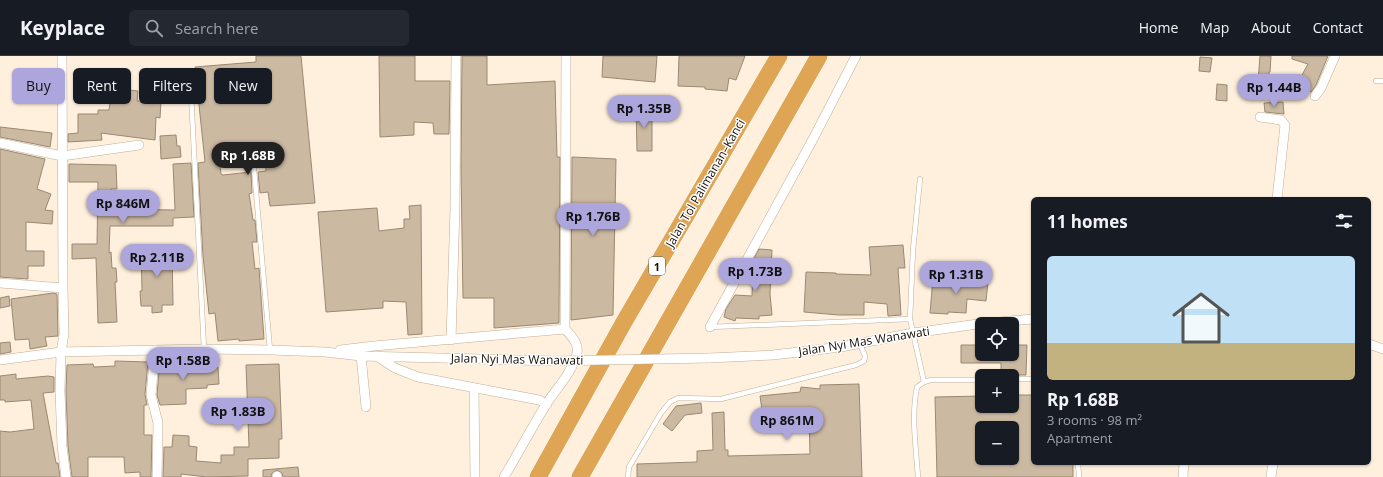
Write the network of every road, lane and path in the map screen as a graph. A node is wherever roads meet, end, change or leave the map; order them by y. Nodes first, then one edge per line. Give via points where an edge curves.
1 (62, 56) edge
2 (456, 56) edge
3 (566, 56) edge
4 (779, 56) edge
5 (819, 56) edge
6 (856, 56) edge
7 (1335, 56) edge
8 (1376, 81) dead end
9 (1383, 81) edge
10 (1316, 96) dead end
11 (192, 104) edge
12 (1260, 117) dead end
13 (0, 143) edge
14 (139, 145) dead end
15 (62, 156) junction
16 (254, 169) dead end
17 (920, 179) dead end
18 (1277, 197) edge
19 (0, 283) edge
20 (63, 288) junction
21 (910, 319) junction
22 (1031, 319) edge
23 (710, 327) joint
24 (565, 329) junction
25 (914, 333) junction
26 (451, 340) junction
27 (860, 344) junction
28 (1371, 345) edge
29 (204, 349) junction
30 (1383, 349) edge
31 (156, 350) junction
32 (270, 350) junction
33 (62, 352) junction
34 (325, 352) junction
35 (361, 356) junction
36 (377, 356) junction
37 (0, 360) edge
38 (1031, 379) edge
39 (975, 380) edge
40 (1019, 380) edge
41 (924, 382) junction
42 (474, 388) junction
43 (546, 404) junction
44 (366, 407) dead end
45 (1078, 465) edge
46 (1184, 465) edge
47 (1273, 465) edge
48 (66, 477) edge
49 (157, 477) edge
50 (475, 477) edge
51 (504, 477) edge
52 (538, 477) edge
53 (580, 477) edge
54 (628, 477) edge
55 (918, 477) edge
56 (1078, 477) edge
57 (1183, 477) edge
58 (1271, 477) edge

1 - 15 street
2 - 26 street via 456,207
3 - 24 street
4 - 52 highway, Jalan Tol Palimanan–Kanci / 1 via 628,315
5 - 53 highway
6 - 23 street
7 - 10 street
8 - 9 lane
11 - 29 lane
12 - 18 street via 1281,120 1285,125
13 - 15 street
14 - 15 street
15 - 20 street
16 - 32 lane
17 - 21 lane via 912,250
19 - 20 street
20 - 33 street
21 - 23 lane
21 - 25 lane
22 - 25 street, Jalan Nyi Mas Wanawati
24 - 26 street
24 - 43 street via 573,338 577,352 571,367
25 - 27 street, Jalan Nyi Mas Wanawati
25 - 41 lane
26 - 34 street
27 - 36 street, Jalan Nyi Mas Wanawati, bridge via 773,355 709,358 554,361
27 - 54 lane via 865,356 864,361 856,365 721,399 678,398 670,402 629,467
28 - 30 street
29 - 31 street, Jalan Nyi Mas Wanawati
29 - 32 street, Jalan Nyi Mas Wanawati
31 - 33 street, Jalan Nyi Mas Wanawati
31 - 49 street via 151,395 158,423
32 - 34 street, Jalan Nyi Mas Wanawati
33 - 37 street, Jalan Nyi Mas Wanawati
33 - 48 street via 60,392
34 - 35 street, Jalan Nyi Mas Wanawati
35 - 36 street, Jalan Nyi Mas Wanawati
35 - 44 street
36 - 42 street via 394,368 418,377
38 - 40 lane
39 - 41 lane
41 - 55 lane via 917,387 915,400
42 - 43 street via 539,400
42 - 50 street
43 - 51 street
45 - 56 lane
46 - 57 street
47 - 58 street

